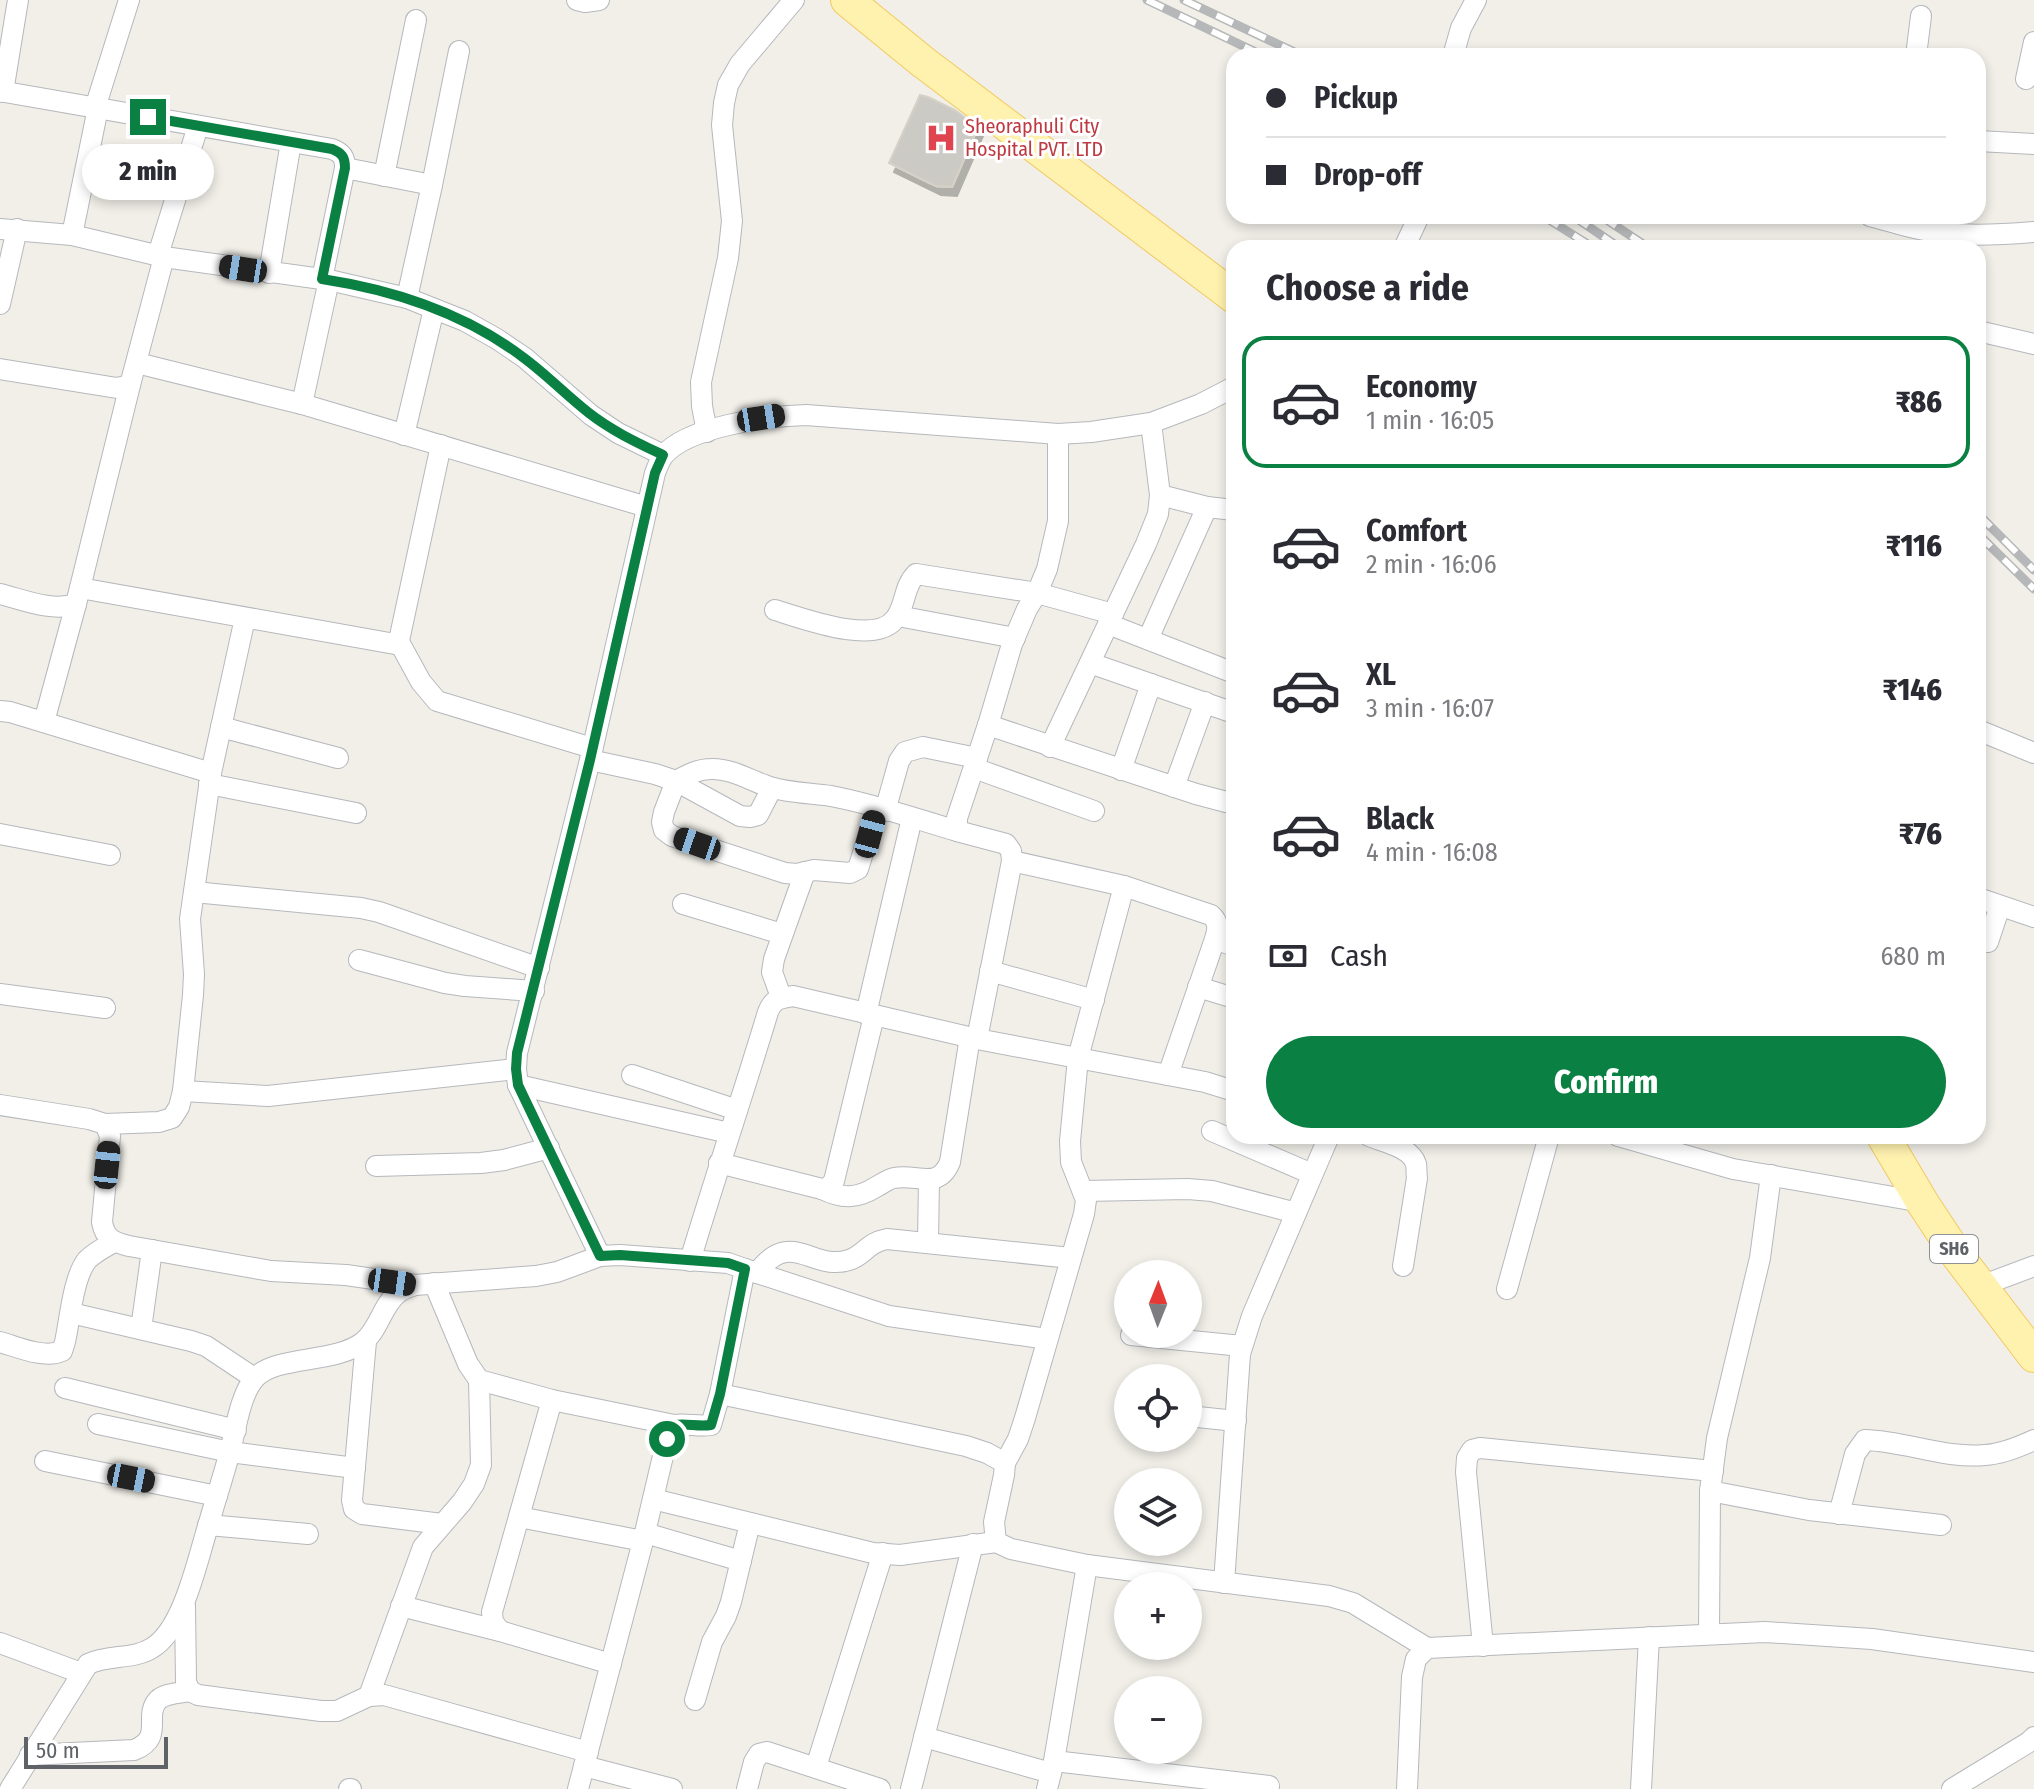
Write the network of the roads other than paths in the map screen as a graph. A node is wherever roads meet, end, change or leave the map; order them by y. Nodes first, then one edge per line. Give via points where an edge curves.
1 (18, 0) edge
2 (129, 0) edge
3 (577, 0) edge
4 (599, 0) edge
5 (794, 0) edge
6 (847, 0) edge
7 (1476, 0) edge
8 (1921, 16) dead end
9 (416, 20) dead end
10 (2034, 42) edge
11 (1455, 48) edge
12 (1917, 48) edge
13 (459, 51) dead end
14 (2026, 79) dead end
15 (1, 92) edge
16 (96, 108) junction
17 (198, 126) junction
18 (1986, 141) edge
19 (291, 142) junction
20 (2034, 144) edge
21 (345, 168) junction
22 (384, 176) junction
23 (432, 185) junction
24 (1900, 224) edge
25 (8, 229) edge
26 (2034, 232) edge
27 (72, 235) junction
28 (1916, 239) edge
29 (161, 256) junction
30 (269, 273) junction
31 (325, 279) junction
32 (1226, 291) edge
33 (407, 298) junction
34 (1, 299) edge
35 (434, 309) junction
36 (1986, 333) edge
37 (2034, 344) edge
38 (137, 363) junction
39 (0, 369) edge
40 (130, 385) junction
41 (1226, 391) edge
42 (302, 404) junction
43 (1151, 423) junction
44 (707, 432) junction
45 (1058, 434) junction
46 (404, 435) junction
47 (441, 445) junction
48 (663, 455) junction
49 (1160, 495) junction
50 (647, 507) junction
51 (1207, 507) junction
52 (1226, 509) edge
53 (1037, 593) junction
54 (0, 594) edge
55 (78, 596) junction
56 (775, 610) dead end
57 (898, 616) junction
58 (245, 618) junction
59 (1111, 619) junction
60 (1015, 638) junction
61 (1148, 639) junction
62 (398, 640) junction
63 (1090, 663) junction
64 (1226, 670) edge
65 (1151, 684) junction
66 (1205, 702) junction
67 (1226, 710) edge
68 (0, 711) edge
69 (44, 722) junction
70 (988, 725) junction
71 (221, 727) junction
72 (1986, 733) edge
73 (1050, 747) junction
74 (2034, 753) edge
75 (591, 754) junction
76 (338, 758) dead end
77 (975, 763) junction
78 (1121, 770) junction
79 (210, 778) junction
80 (676, 781) junction
81 (1174, 787) junction
82 (772, 788) junction
83 (1226, 802) edge
84 (881, 809) junction
85 (1094, 811) dead end
86 (356, 813) dead end
87 (912, 818) junction
88 (957, 831) junction
89 (0, 834) edge
90 (110, 855) dead end
91 (1012, 861) junction
92 (805, 872) junction
93 (1124, 886) junction
94 (194, 892) junction
95 (1986, 901) edge
96 (683, 904) dead end
97 (2000, 906) junction
98 (2034, 917) edge
99 (782, 934) junction
100 (1224, 942) edge
101 (1988, 942) dead end
102 (359, 960) dead end
103 (539, 968) junction
104 (990, 971) junction
105 (1198, 987) junction
106 (534, 991) junction
107 (0, 994) edge
108 (1226, 996) edge
109 (781, 997) junction
110 (1094, 1000) junction
111 (105, 1008) dead end
112 (870, 1015) junction
113 (973, 1038) junction
114 (1078, 1058) junction
115 (632, 1075) dead end
116 (1168, 1075) junction
117 (517, 1077) junction
118 (1226, 1089) edge
119 (183, 1091) junction
120 (0, 1105) edge
121 (737, 1110) junction
122 (105, 1124) junction
123 (1212, 1131) dead end
124 (729, 1133) junction
125 (1226, 1137) edge
126 (1242, 1144) edge
127 (1325, 1144) edge
128 (1389, 1144) edge
129 (1547, 1144) edge
130 (1645, 1144) edge
131 (1888, 1144) edge
132 (549, 1148) junction
133 (719, 1163) junction
134 (376, 1166) dead end
135 (1312, 1174) junction
136 (1771, 1175) junction
137 (929, 1179) junction
138 (822, 1189) junction
139 (1083, 1191) junction
140 (1922, 1202) junction
141 (1296, 1213) junction
142 (114, 1242) junction
143 (928, 1242) junction
144 (152, 1250) junction
145 (600, 1256) junction
146 (1071, 1258) junction
147 (690, 1261) junction
148 (1403, 1266) dead end
149 (2034, 1266) edge
150 (751, 1271) junction
151 (425, 1284) junction
152 (1981, 1286) junction
153 (1507, 1289) dead end
154 (71, 1313) junction
155 (141, 1329) junction
156 (1047, 1339) junction
157 (366, 1341) junction
158 (0, 1342) edge
159 (1202, 1342) edge
160 (1242, 1346) junction
161 (2034, 1356) edge
162 (254, 1378) junction
163 (479, 1380) junction
164 (65, 1388) dead end
165 (720, 1394) junction
166 (552, 1400) junction
167 (1202, 1417) edge
168 (1236, 1421) junction
169 (98, 1424) dead end
170 (674, 1425) junction
171 (236, 1430) junction
172 (2034, 1440) edge
173 (230, 1452) junction
174 (45, 1461) dead end
175 (1005, 1463) junction
176 (355, 1468) junction
177 (1712, 1481) junction
178 (217, 1496) junction
179 (653, 1499) junction
180 (1839, 1514) junction
181 (519, 1517) junction
182 (750, 1523) junction
183 (442, 1524) junction
184 (208, 1525) junction
185 (1941, 1525) dead end
186 (308, 1534) dead end
187 (644, 1537) junction
188 (996, 1542) junction
189 (973, 1544) junction
190 (883, 1553) junction
191 (741, 1561) junction
192 (1087, 1565) junction
193 (1224, 1583) junction
194 (185, 1602) junction
195 (401, 1606) junction
196 (500, 1631) junction
197 (1709, 1634) junction
198 (1649, 1637) junction
199 (0, 1643) edge
200 (1483, 1646) junction
201 (1427, 1648) junction
202 (2034, 1662) edge
203 (611, 1664) junction
204 (81, 1673) junction
205 (190, 1691) junction
206 (369, 1696) junction
207 (695, 1700) dead end
208 (924, 1737) junction
209 (2034, 1737) edge
210 (30, 1755) junction
211 (586, 1759) junction
212 (816, 1767) junction
213 (1051, 1774) edge
214 (1269, 1786) dead end
215 (10, 1789) edge
216 (578, 1789) edge
217 (672, 1789) edge
218 (747, 1789) edge
219 (880, 1789) edge
220 (911, 1789) edge
221 (1407, 1789) edge
222 (1641, 1789) edge
223 (1952, 1789) edge

1 - 15 street
2 - 16 street
3 - 4 street
5 - 44 street via 740,64 724,103 732,221 701,382
6 - 32 main road
7 - 11 street
8 - 12 street
9 - 22 street
10 - 14 street
13 - 23 street
15 - 16 street
16 - 17 street
16 - 27 street
17 - 19 street
17 - 29 street
18 - 20 street
19 - 21 street via 341,152
19 - 30 street
21 - 22 street
21 - 31 street
22 - 23 street
23 - 33 street
24 - 28 street
25 - 27 street
25 - 34 street
26 - 28 street
27 - 29 street
29 - 30 street
29 - 38 street
30 - 31 street
31 - 33 street
31 - 42 street
33 - 35 street
35 - 46 street
35 - 48 street via 497,339 591,415
36 - 37 street
38 - 40 street
38 - 42 street
39 - 40 street via 117,388
40 - 55 street
41 - 43 street
42 - 46 street
43 - 45 street
43 - 49 street
44 - 45 street via 745,420 806,415
44 - 48 street
45 - 53 street via 1058,521
46 - 47 street
47 - 50 street
47 - 62 street
48 - 50 street
49 - 51 street
49 - 59 street via 1158,514
50 - 75 street
51 - 52 street
51 - 61 street
53 - 57 street via 916,574
53 - 59 street
53 - 60 street
54 - 55 street via 65,607
55 - 58 street
55 - 69 street
56 - 57 street via 862,631 881,629
57 - 60 street
58 - 62 street via 389,644
58 - 71 street
59 - 61 street
59 - 63 street
60 - 70 street
61 - 64 street
62 - 75 street via 437,701
63 - 65 street
63 - 73 street
65 - 66 street
65 - 78 street
66 - 67 street
66 - 81 street
68 - 69 street
69 - 79 street
70 - 73 street
70 - 77 street
71 - 76 street
71 - 79 street
72 - 74 street
73 - 78 street
75 - 80 street
75 - 103 street
77 - 84 street via 923,747 905,752
77 - 85 street
77 - 88 street
78 - 81 street
79 - 86 street
79 - 94 street
80 - 82 street via 707,768
80 - 82 street via 750,817 758,815
80 - 92 street via 662,822 672,836 772,870
81 - 83 street
82 - 84 street
84 - 87 street
84 - 92 street via 858,869
87 - 88 street
87 - 112 street
88 - 91 street via 1006,844
89 - 90 street
91 - 93 street
91 - 104 street
92 - 99 street
93 - 100 street via 1211,915
93 - 110 street
94 - 103 street via 379,912
94 - 119 street via 193,995
95 - 97 street
96 - 99 street
97 - 98 street
97 - 101 street
99 - 109 street via 772,972
100 - 105 street
102 - 106 street via 465,986
103 - 106 street
104 - 110 street
104 - 113 street
105 - 108 street
105 - 116 street
106 - 117 street via 517,1053
107 - 111 street
109 - 112 street
109 - 121 street via 768,1012
110 - 114 street
112 - 113 street
112 - 138 street via 834,1181
113 - 114 street
113 - 137 street via 950,1162 945,1173
114 - 116 street
114 - 139 street via 1070,1141 1071,1162
115 - 121 street
116 - 118 street
117 - 119 street via 268,1096
117 - 124 street
117 - 132 street
119 - 122 street via 172,1118
120 - 122 street
121 - 124 street
122 - 142 street via 110,1136 102,1222
123 - 125 street
124 - 133 street
126 - 135 street
127 - 135 street
128 - 148 street via 1411,1155 1416,1164
129 - 153 street
130 - 136 street
131 - 140 main road, SH6
132 - 134 street via 481,1163
132 - 145 street
133 - 138 street
133 - 147 street
135 - 141 street
136 - 140 street
136 - 177 street via 1760,1258 1717,1438
137 - 138 street via 892,1178 853,1197
137 - 143 street
139 - 141 street via 1212,1191
139 - 146 street via 1084,1214
140 - 152 main road, SH6
141 - 160 street
142 - 144 street
142 - 154 street via 85,1263
143 - 146 street
143 - 150 street via 875,1241 858,1256 838,1262 777,1253
144 - 151 street via 271,1271
144 - 155 street
145 - 147 street
145 - 151 street via 536,1276
146 - 156 street
147 - 150 street via 728,1263
149 - 152 street
150 - 156 street via 889,1316
150 - 165 street
151 - 157 street via 398,1293
151 - 163 street
152 - 161 main road, SH6
154 - 155 street
154 - 158 street via 62,1351 55,1354
155 - 162 street via 206,1346
156 - 175 street via 1018,1439
157 - 162 street via 339,1353 269,1368
157 - 176 street
159 - 160 street
160 - 168 street
162 - 171 street
163 - 166 street
163 - 183 street via 481,1465 474,1484
164 - 171 street
165 - 170 street via 711,1425
165 - 175 street via 966,1446
166 - 170 street
166 - 181 street
167 - 168 street
168 - 193 street
169 - 173 street
170 - 179 street
171 - 173 street
172 - 180 street via 1984,1456 1865,1440 1855,1454
173 - 176 street
173 - 178 street
174 - 178 street
175 - 188 street via 994,1522
176 - 183 street via 354,1509
177 - 180 street
177 - 197 street
177 - 200 street via 1472,1450 1466,1472
178 - 184 street
179 - 182 street
179 - 187 street
180 - 185 street
181 - 187 street
181 - 196 street via 492,1612
182 - 190 street
182 - 191 street
183 - 195 street via 423,1547
184 - 186 street
184 - 194 street
187 - 191 street
187 - 203 street
188 - 189 street
188 - 192 street
189 - 190 street
189 - 208 street
190 - 212 street
191 - 207 street
192 - 193 street
192 - 213 street
193 - 201 street via 1329,1596 1374,1615
194 - 204 street via 166,1637 153,1648 138,1655 101,1658
194 - 205 street
195 - 196 street
195 - 206 street
196 - 203 street
197 - 198 street
197 - 202 street via 1872,1639
198 - 200 street
198 - 222 street
199 - 204 street
200 - 201 street
201 - 221 street via 1416,1659 1412,1677
203 - 211 street
204 - 210 street
205 - 206 street via 321,1711 337,1711
205 - 210 street via 156,1702 145,1746
206 - 211 street via 404,1699
208 - 213 street
208 - 220 street
209 - 223 street
210 - 215 street
211 - 216 street
211 - 217 street
212 - 218 street via 777,1754 759,1754
212 - 219 street
213 - 214 street

